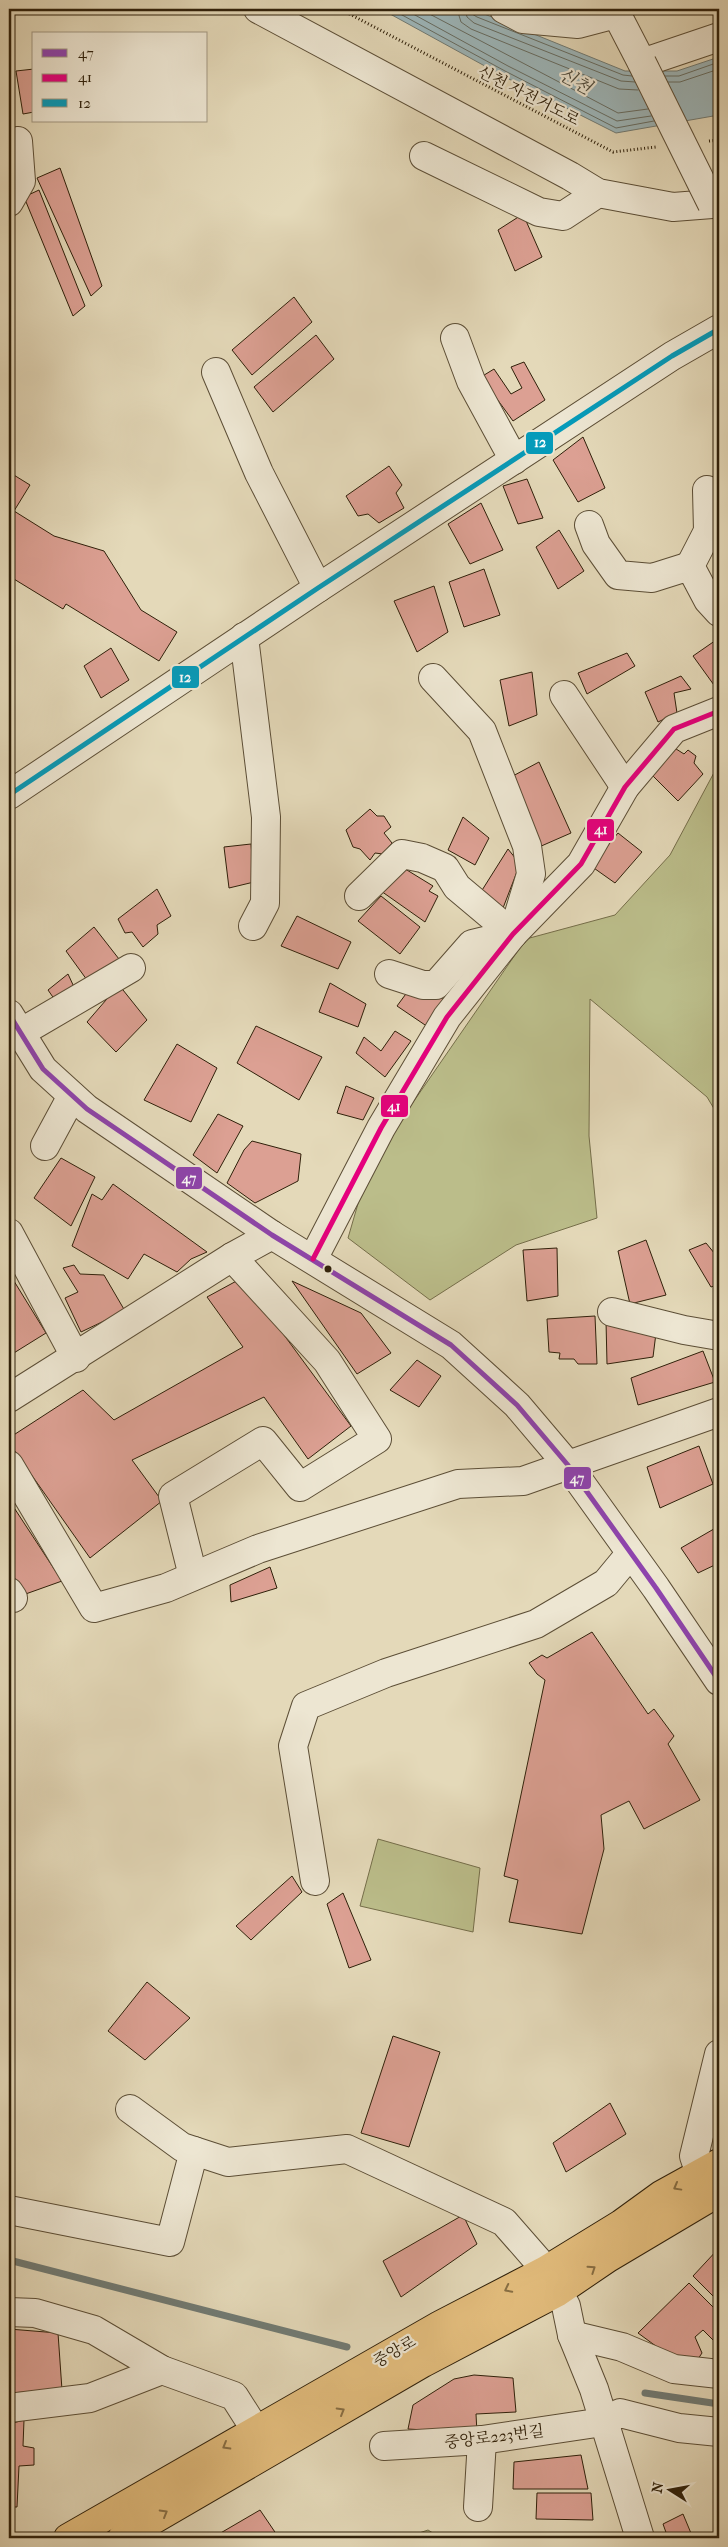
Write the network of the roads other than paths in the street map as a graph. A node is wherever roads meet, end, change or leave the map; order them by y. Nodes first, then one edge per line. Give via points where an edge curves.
1 (258, 9) edge
2 (504, 9) edge
3 (615, 12) edge
4 (719, 36) edge
5 (642, 63) junction
6 (18, 141) dead end
7 (424, 156) dead end
8 (598, 193) junction
9 (9, 202) edge
10 (717, 208) edge
11 (719, 329) edge
12 (455, 338) dead end
13 (216, 372) dead end
14 (514, 460) junction
15 (707, 490) dead end
16 (590, 525) dead end
17 (690, 566) junction
18 (318, 588) junction
19 (719, 612) edge
20 (244, 637) junction
21 (433, 678) dead end
22 (564, 695) dead end
23 (719, 711) edge
24 (625, 787) junction
25 (9, 795) edge
26 (358, 896) dead end
27 (254, 926) dead end
28 (513, 934) junction
29 (131, 968) dead end
30 (389, 974) dead end
31 (14, 1023) edge
32 (72, 1096) junction
33 (45, 1146) dead end
34 (9, 1233) edge
35 (272, 1235) junction
36 (232, 1257) junction
37 (313, 1259) junction
38 (612, 1312) dead end
39 (719, 1326) edge
40 (719, 1332) edge
41 (719, 1336) edge
42 (76, 1358) junction
43 (9, 1398) edge
44 (719, 1412) edge
45 (567, 1464) junction
46 (9, 1465) edge
47 (630, 1554) junction
48 (193, 1576) junction
49 (719, 1681) edge
50 (315, 1881) dead end
51 (719, 2054) edge
52 (130, 2108) dead end
53 (194, 2151) junction
54 (713, 2176) edge
55 (9, 2210) edge
56 (552, 2281) junction
57 (9, 2312) edge
58 (576, 2342) junction
59 (162, 2370) junction
60 (719, 2374) edge
61 (9, 2408) edge
62 (603, 2422) junction
63 (291, 2425) junction
64 (255, 2429) junction
65 (719, 2432) edge
66 (482, 2440) junction
67 (384, 2446) dead end
68 (266, 2455) junction
69 (478, 2507) dead end
70 (68, 2538) edge
71 (122, 2538) edge
72 (640, 2538) edge

1 - 8 street
2 - 3 street via 523,19 578,24
3 - 5 street
4 - 5 street
5 - 10 street, bridge
6 - 9 street via 21,181
7 - 8 street via 539,212 563,216
8 - 10 street via 673,207
11 - 14 street via 672,356
12 - 14 street via 472,381
13 - 18 street via 259,473
14 - 18 street
15 - 17 street via 708,531
16 - 17 street via 596,544 618,575 652,578
17 - 19 street via 708,600
18 - 20 street
20 - 25 street
20 - 27 street via 266,817 265,903
21 - 28 street via 482,731 527,846 531,874
22 - 24 street
23 - 24 street via 674,729
24 - 28 street via 581,864
26 - 28 street via 402,854 422,858 445,868 457,887
28 - 30 street via 472,944 436,985
28 - 37 street via 447,1018 381,1128
29 - 31 street
31 - 32 street via 42,1069
32 - 33 street
32 - 35 street
34 - 42 street
35 - 36 street
35 - 37 street
36 - 42 street
36 - 48 street via 327,1361 377,1439 300,1487 263,1441 173,1496
37 - 45 street via 451,1346 517,1405
38 - 41 street
39 - 40 street
42 - 43 street
44 - 45 street
45 - 47 street
45 - 48 street via 523,1480 458,1484 258,1550
46 - 48 street via 94,1608 166,1588
47 - 49 street
47 - 50 street via 606,1583 536,1624 386,1673 306,1706 293,1746
51 - 54 street via 694,2156
52 - 53 street via 182,2147
53 - 55 street via 170,2242
53 - 56 street via 228,2162 347,2149 504,2222
54 - 56 main road, 중앙로 via 661,2195
56 - 58 street via 566,2306
63 -> 56 main road, 중앙로 via 458,2344
56 -> 63 main road, 중앙로 via 440,2325
57 - 59 street via 35,2313 94,2330
58 - 60 street via 622,2347 674,2369
58 - 62 street
59 - 61 street via 90,2398
59 - 64 street via 234,2396
62 - 65 street, 중앙로223번길 via 620,2413 679,2428
62 - 66 street, 중앙로223번길
62 - 72 street
63 - 64 main road, 중앙로
63 - 68 main road, 중앙로
64 - 68 street
64 -> 70 main road, 중앙로
66 - 67 street, 중앙로223번길
66 - 69 street
71 -> 68 main road, 중앙로

